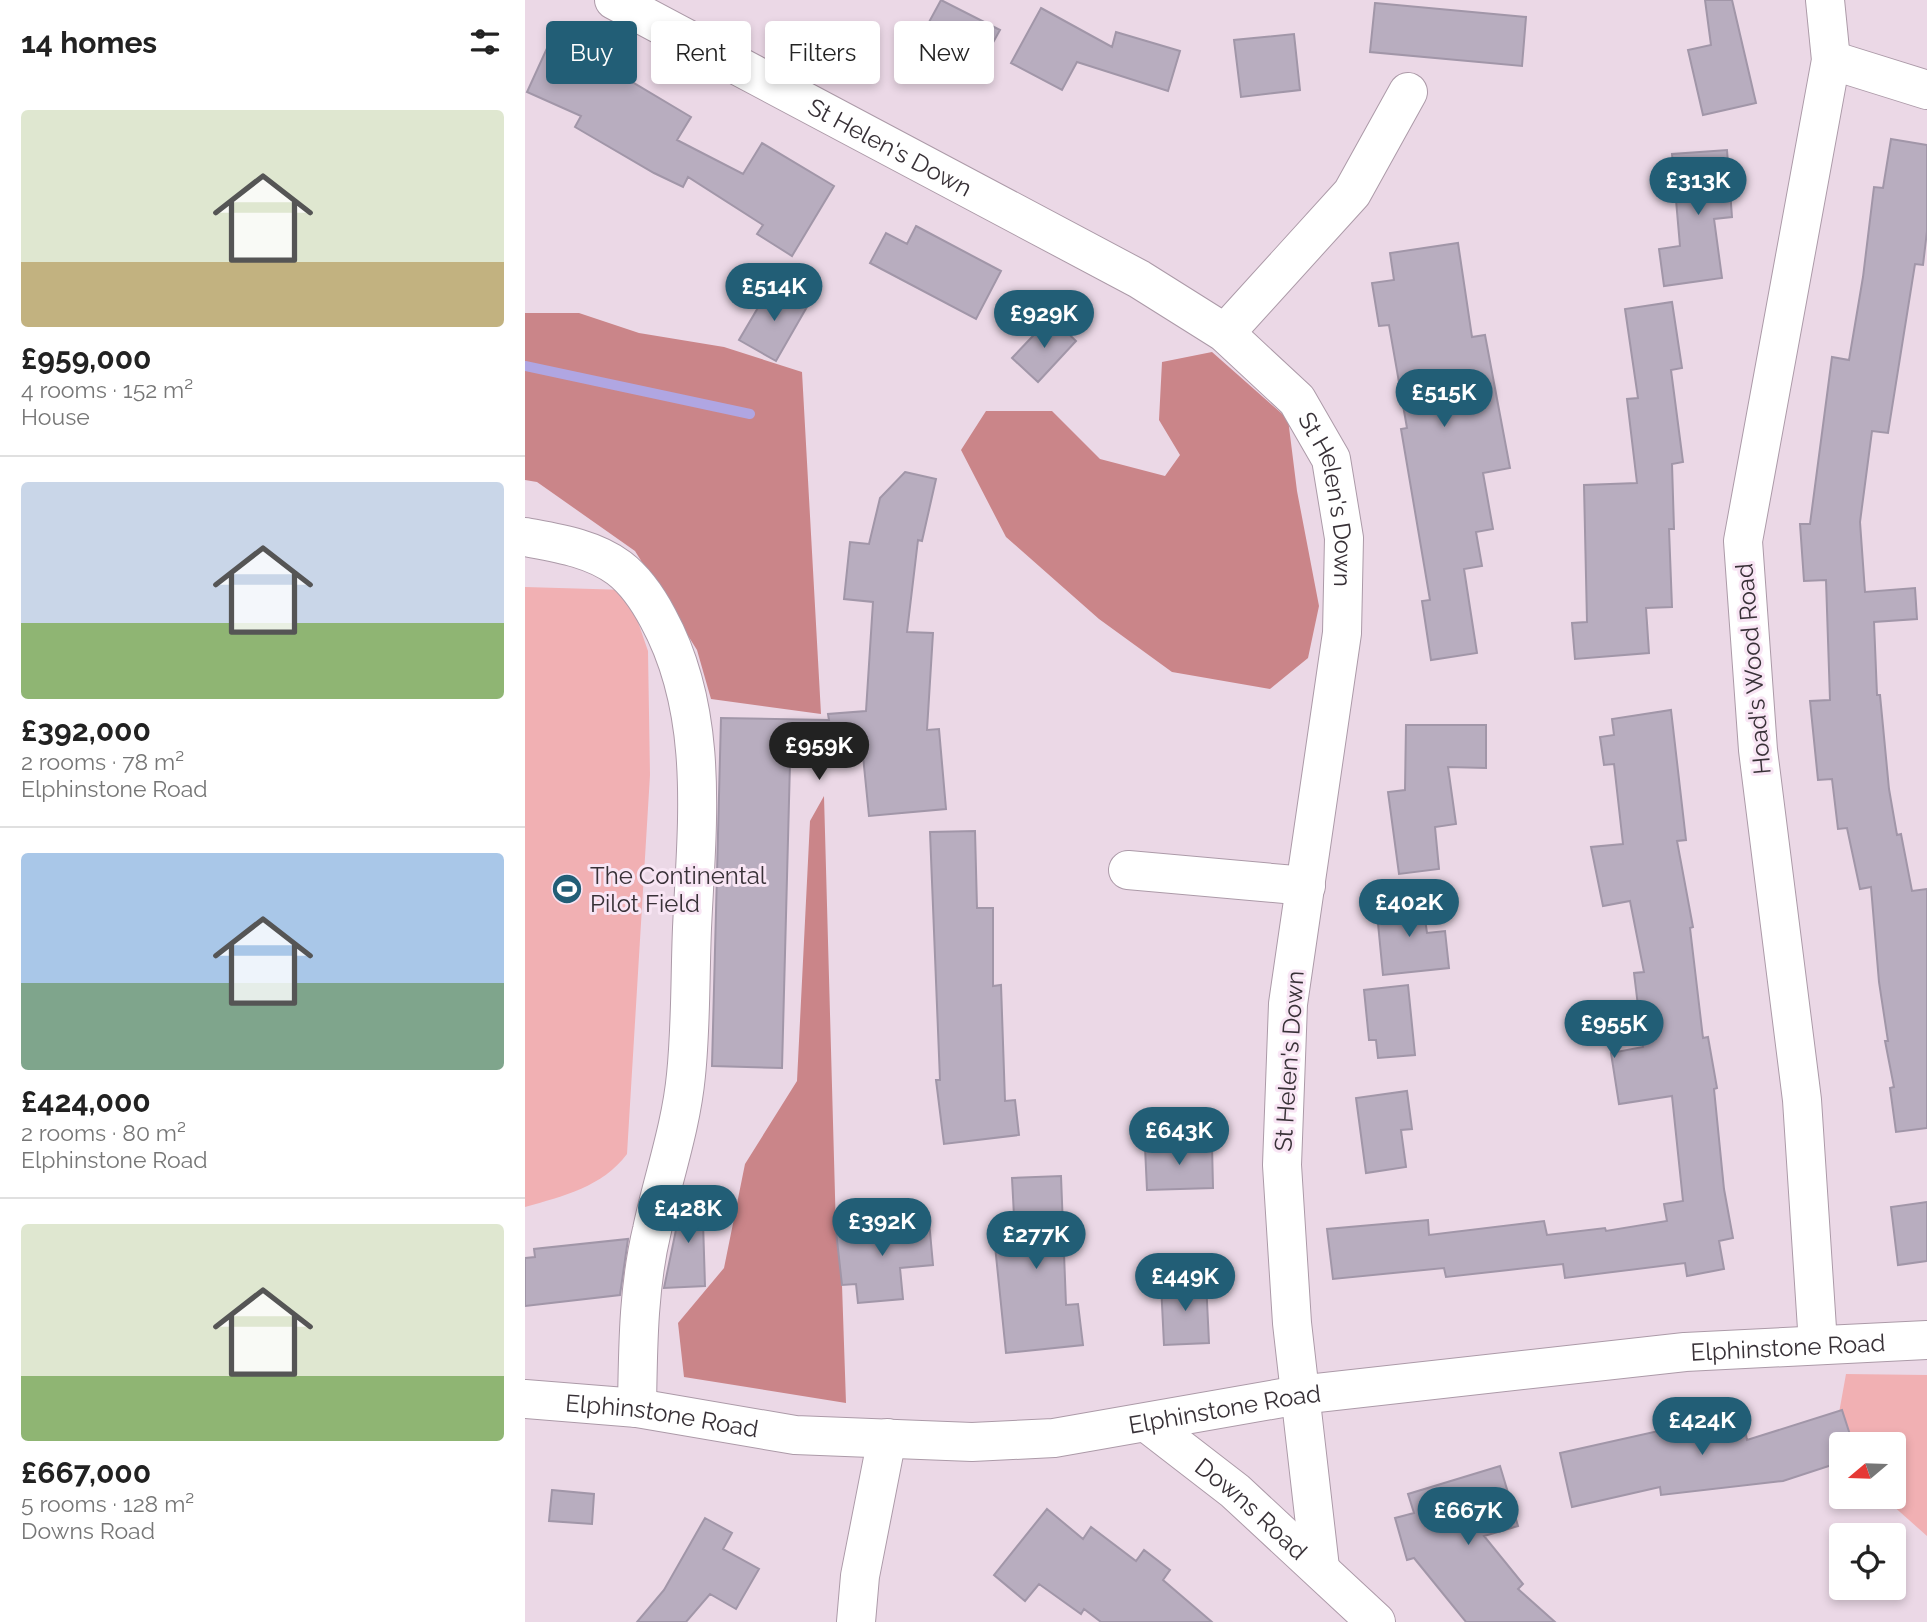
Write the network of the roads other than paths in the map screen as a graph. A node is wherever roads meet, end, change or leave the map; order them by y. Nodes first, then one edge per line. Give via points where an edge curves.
1 (614, 0) edge
2 (1825, 0) edge
3 (1831, 60) junction
4 (1927, 90) edge
5 (1408, 92) dead end
6 (1225, 332) junction
7 (525, 537) edge
8 (1128, 870) dead end
9 (1306, 886) junction
10 (1927, 1340) edge
11 (1818, 1344) junction
12 (1299, 1395) junction
13 (525, 1399) edge
14 (637, 1408) junction
15 (1147, 1423) junction
16 (887, 1438) junction
17 (1320, 1568) junction
18 (856, 1622) edge
19 (1376, 1622) edge

1 - 6 street, St Helen's Down via 1116,266
2 - 3 street, Hoad's Wood Road
3 - 4 street
3 - 11 street, Hoad's Wood Road via 1743,541 1758,750 1802,1100
5 - 6 street via 1352,193
6 - 9 street, St Helen's Down via 1297,400 1331,460 1344,538 1338,677
7 - 14 street via 589,551 620,568 646,596 681,670 693,722 698,781 686,1076 670,1164 651,1231 638,1327
8 - 9 street
9 - 12 street, St Helen's Down via 1289,1004 1282,1165
10 - 11 street, Elphinstone Road
11 - 12 street, Elphinstone Road via 1685,1352
12 - 15 street, Elphinstone Road
12 - 17 street, Downs Road
13 - 14 street, Elphinstone Road
14 - 16 street, Elphinstone Road via 795,1435
15 - 16 street, Elphinstone Road via 1054,1438
15 - 17 street, Downs Road via 1235,1491
16 - 18 street via 860,1576
17 - 19 street, Downs Road

